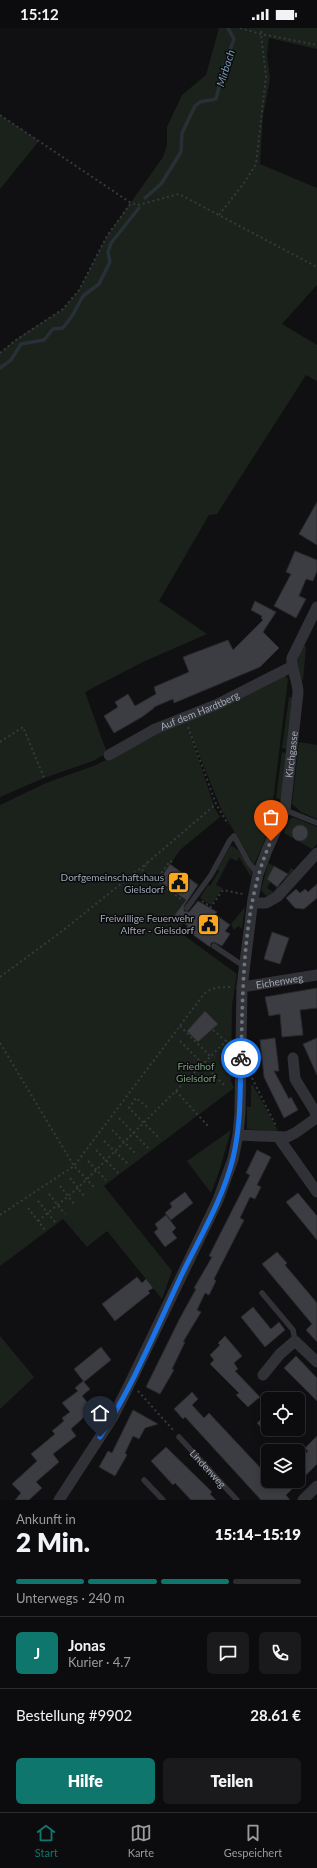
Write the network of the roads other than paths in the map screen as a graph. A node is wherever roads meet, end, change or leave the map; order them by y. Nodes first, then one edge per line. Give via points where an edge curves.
1 (317, 608) edge
2 (291, 666) junction
3 (109, 755) dead end
4 (285, 810) junction
5 (317, 823) edge
6 (317, 853) edge
7 (258, 874) junction
8 (253, 899) junction
9 (188, 907) road end
10 (214, 946) dead end
11 (245, 967) junction
12 (317, 975) edge
13 (242, 987) junction
14 (293, 1058) dead end
15 (238, 1135) junction
16 (280, 1138) junction
17 (317, 1192) edge
18 (262, 1293) dead end
19 (295, 1341) junction
20 (317, 1362) edge
21 (263, 1375) dead end
22 (179, 1437) road end
23 (144, 1480) dead end
24 (317, 1486) edge
25 (59, 1500) edge
26 (163, 1500) edge
27 (237, 1500) edge
28 (303, 1500) edge

1 - 2 street via 292,658
2 - 3 street, Auf dem Hardtberg via 249,689 155,729
2 - 4 street, Kirchgasse via 298,692
4 - 5 lane
4 - 7 street, Kirchgasse
6 - 8 street via 277,897 266,903
7 - 8 street, Kirchgasse
7 - 9 lane via 234,836
8 - 11 street, Kirchgasse
10 - 11 lane
11 - 13 street, Kirchgasse
12 - 13 street, Eichenweg
13 - 15 street, Kirchgasse
14 - 16 street via 295,1079 316,1113 315,1119 295,1133
15 - 16 street
15 - 25 street, Kirchgasse via 230,1169 218,1200 130,1383 113,1417
16 - 17 street
18 - 19 lane via 293,1330
19 - 20 street
19 - 21 street via 280,1354
22 - 27 lane, Lindenweg
23 - 26 lane
24 - 28 street

